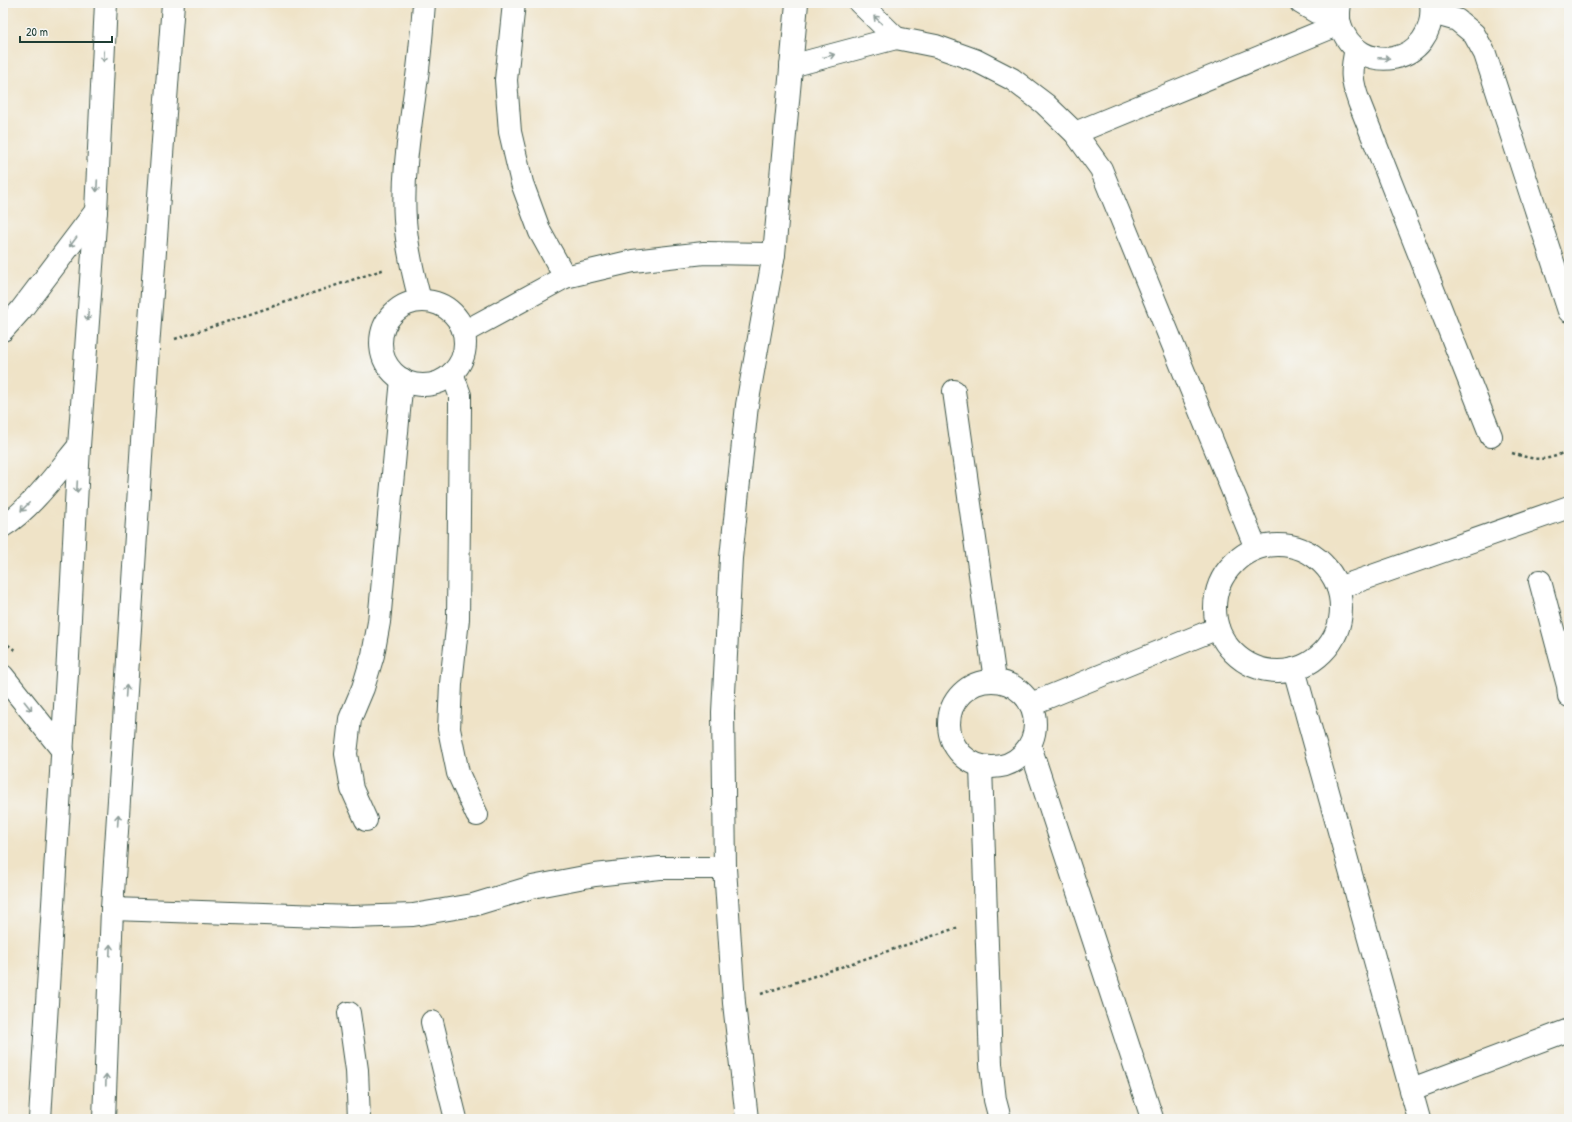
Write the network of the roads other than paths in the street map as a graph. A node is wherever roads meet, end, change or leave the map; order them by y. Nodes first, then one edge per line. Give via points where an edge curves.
1 (106, 3) edge
2 (173, 3) edge
3 (424, 3) edge
4 (514, 3) edge
5 (797, 3) edge
6 (860, 3) edge
7 (1301, 3) edge
8 (1431, 8) edge
9 (1340, 14) edge
10 (896, 38) junction
11 (1356, 49) junction
12 (791, 66) junction
13 (1075, 133) junction
14 (96, 210) junction
15 (774, 254) junction
16 (565, 277) junction
17 (420, 300) junction
18 (1569, 311) edge
19 (3, 330) edge
20 (464, 332) junction
21 (452, 373) junction
22 (402, 379) junction
23 (954, 391) dead end
24 (1491, 436) road end
25 (79, 446) junction
26 (1569, 507) edge
27 (3, 526) edge
28 (1256, 548) junction
29 (1540, 581) dead end
30 (1338, 588) junction
31 (1218, 628) junction
32 (1294, 670) junction
33 (3, 676) edge
34 (995, 680) junction
35 (1569, 696) edge
36 (1031, 704) junction
37 (1030, 746) junction
38 (63, 751) junction
39 (980, 766) junction
40 (477, 815) dead end
41 (366, 820) dead end
42 (725, 868) junction
43 (112, 909) junction
44 (349, 1012) dead end
45 (432, 1022) dead end
46 (1569, 1030) edge
47 (1412, 1090) junction
48 (1152, 1118) dead end
49 (40, 1119) edge
50 (104, 1119) edge
51 (360, 1119) edge
52 (456, 1119) edge
53 (747, 1119) edge
54 (1000, 1119) edge
55 (1420, 1119) edge

1 -> 14 street
43 -> 2 street
3 - 17 street via 404,180 410,261
4 - 16 street via 506,80 510,132 522,183 540,232
5 - 12 street
10 -> 6 street
7 - 9 street via 1316,12
11 -> 8 street via 1377,58 1388,59 1405,55 1419,45 1428,30
8 - 18 street via 1457,20 1474,34 1485,54
9 - 11 street via 1346,38
9 - 13 street
12 -> 10 street
10 - 13 street via 936,46 976,60 1012,79 1045,104
11 - 24 street via 1352,69 1353,85
12 - 15 street
13 - 28 street via 1102,169
14 -> 19 street via 22,310
14 -> 25 street
15 - 16 street via 704,252 633,260
15 - 42 street via 747,405 731,558 723,712
16 - 20 street
17 - 20 street via 442,305 452,312
17 - 22 street via 396,311 382,334 381,347 385,360 392,371
20 - 21 street via 464,354
21 - 22 street via 441,381 428,384 415,384
21 - 40 street via 460,395 460,408 458,619 449,729 458,773
22 - 41 street via 379,622 373,655 350,719 346,754 352,789
23 - 34 street
25 -> 27 street via 45,487
25 -> 38 street
26 - 30 street
28 - 30 street via 1276,544 1308,552 1329,570
28 - 31 street via 1230,566 1216,596
29 - 35 street
30 - 32 street via 1341,614 1334,638 1318,658
31 - 32 street via 1229,649 1248,664 1271,671
31 - 36 street
32 - 47 street
33 -> 38 street
34 - 36 street via 1016,687
34 - 39 street via 976,683 961,693 952,708 948,726 953,744 960,753 964,758
36 - 37 street via 1036,724
37 - 39 street via 1018,760 1006,765
37 - 48 street
38 - 49 street
39 - 54 street via 991,1064
42 - 43 street via 660,868 595,875 532,887 473,905 413,915 352,917
42 - 53 street via 734,1003
50 -> 43 street
44 - 51 street via 357,1070
45 - 52 street
46 - 47 street
47 - 55 street

